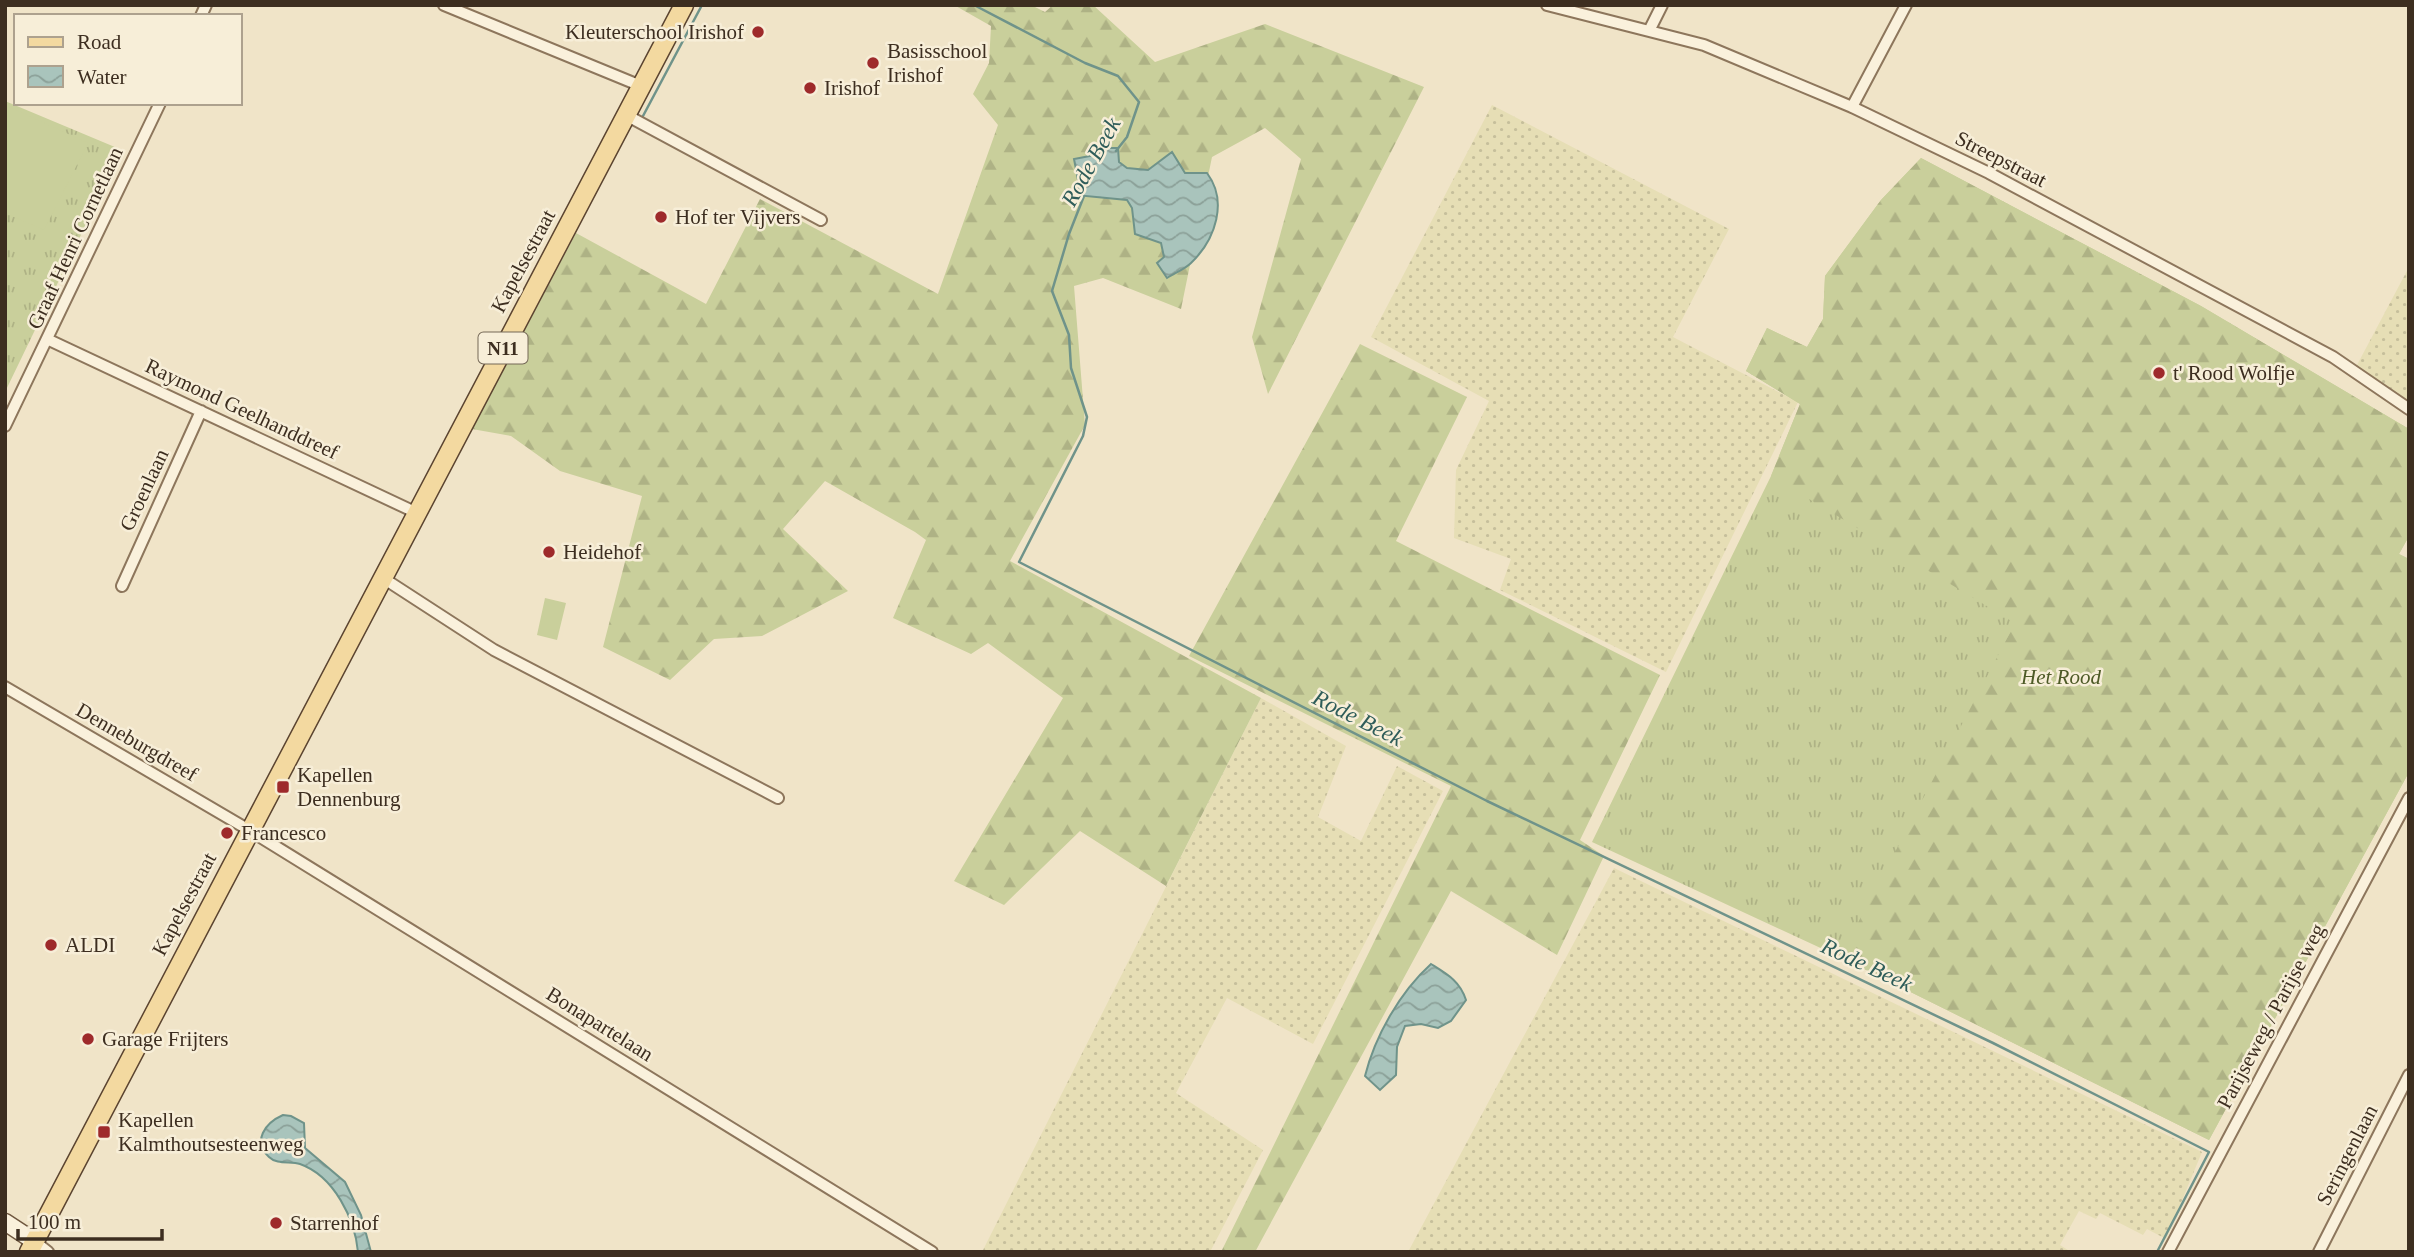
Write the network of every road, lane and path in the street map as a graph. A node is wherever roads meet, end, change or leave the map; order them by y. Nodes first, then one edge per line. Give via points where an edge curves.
1 (443, 5) edge
2 (684, 5) edge
3 (1547, 5) edge
4 (1662, 5) edge
5 (1906, 5) edge
6 (1574, 8) edge
7 (1650, 29) junction
8 (641, 86) junction
9 (159, 105) edge
10 (1852, 107) junction
11 (626, 115) junction
12 (821, 220) dead end
13 (49, 340) junction
14 (2409, 409) edge
15 (201, 411) junction
16 (5, 426) edge
17 (417, 513) junction
18 (383, 579) junction
19 (121, 586) dead end
20 (5, 687) edge
21 (778, 798) dead end
22 (2409, 798) edge
23 (249, 830) junction
24 (2409, 1075) edge
25 (5, 1222) edge
26 (37, 1248) edge
27 (932, 1252) edge
28 (2168, 1252) edge
29 (2319, 1252) edge

1 - 8 street
2 - 8 main road, Kapelsestraat / N11
3 - 6 street, Streepstraat
4 - 7 street
5 - 10 street
6 - 7 street, Streepstraat
7 - 10 street, Streepstraat via 1704,45
8 - 11 main road, Kapelsestraat / N11
9 - 13 street, Graaf Henri Cornetlaan
10 - 14 street, Streepstraat via 2333,357
11 - 12 street
11 - 17 main road, Kapelsestraat / N11
13 - 15 street, Raymond Geelhanddreef
13 - 16 street, Graaf Henri Cornetlaan
15 - 17 street, Raymond Geelhanddreef
15 - 19 street, Groenlaan
17 - 18 main road, Kapelsestraat / N11
18 - 21 street via 494,650
18 - 23 main road, Kapelsestraat / N11
20 - 23 street, Denneburgdreef
22 - 28 street, Parijseweg / Parijse weg
23 - 26 main road, Kapelsestraat / N11
23 - 27 street, Bonapartelaan
24 - 29 street, Seringenlaan
25 - 26 main road

